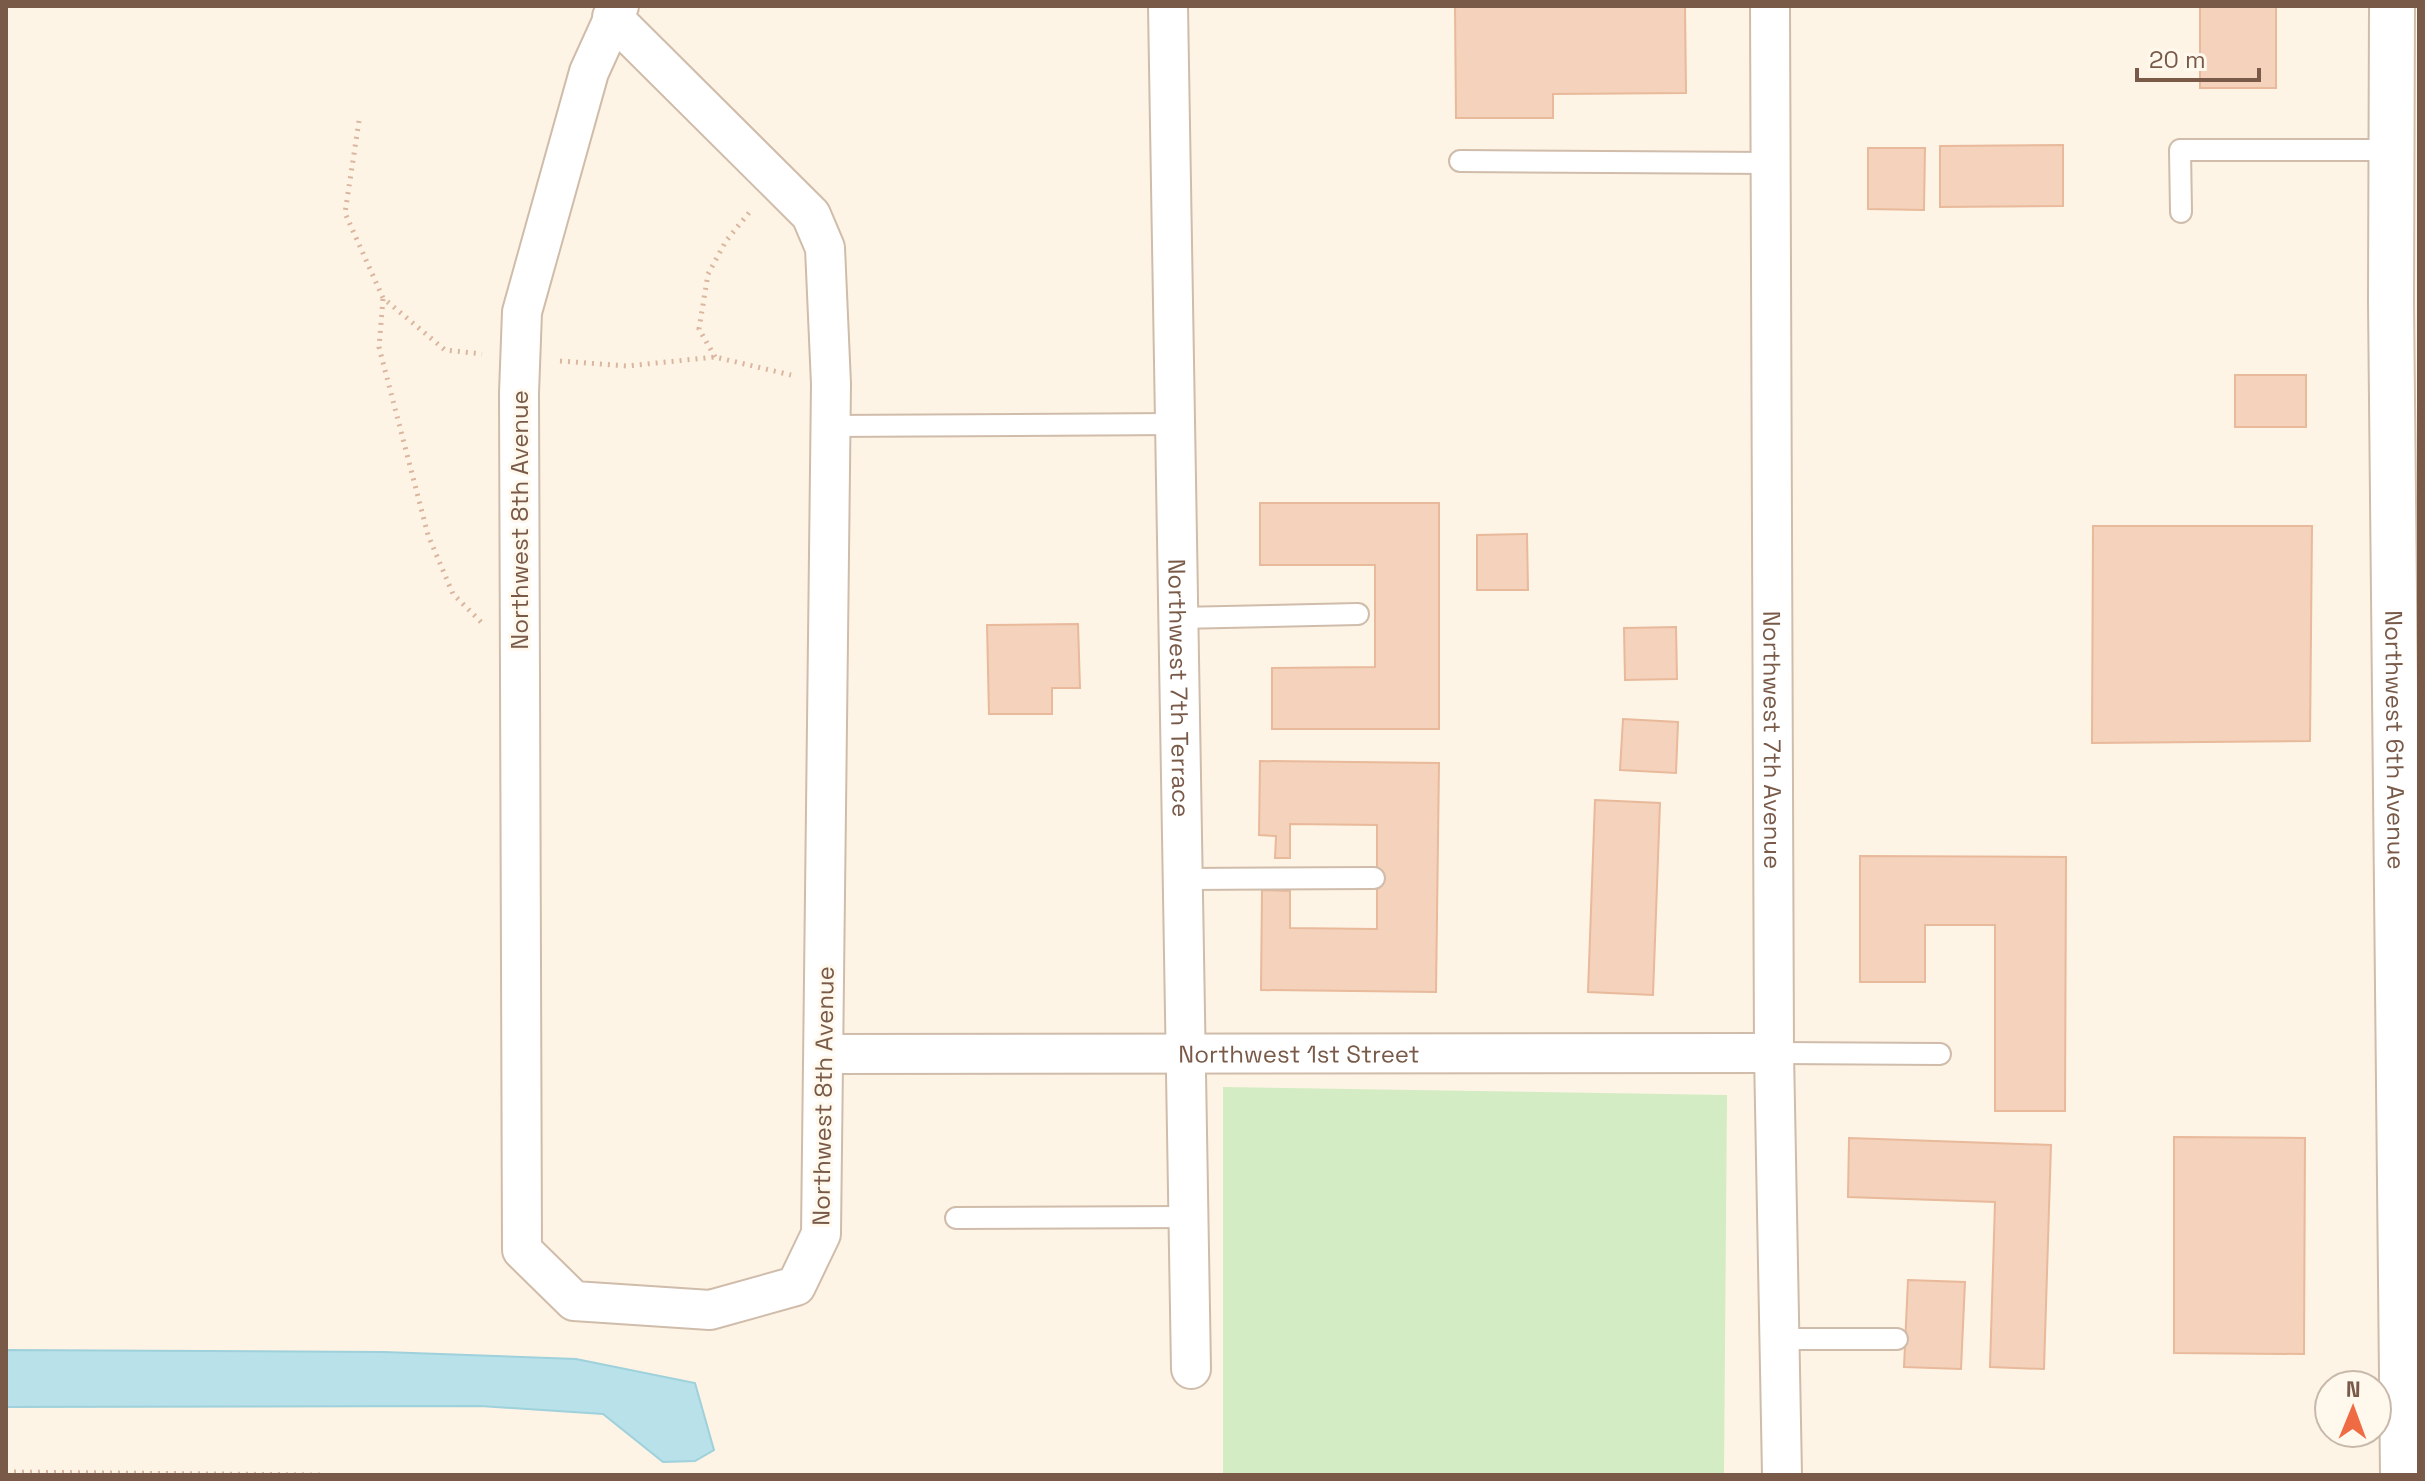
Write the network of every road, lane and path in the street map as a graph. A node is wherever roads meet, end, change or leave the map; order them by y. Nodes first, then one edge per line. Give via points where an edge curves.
1 (1168, 6) edge
2 (1770, 6) edge
3 (2392, 6) edge
4 (615, 12) edge
5 (2392, 150) junction
6 (1460, 161) dead end
7 (1770, 163) junction
8 (775, 180) junction
9 (2181, 212) dead end
10 (383, 298) dead end
11 (715, 357) dead end
12 (1176, 424) junction
13 (830, 426) junction
14 (1358, 614) dead end
15 (1178, 618) junction
16 (519, 661) junction
17 (2408, 755) edge
18 (1374, 878) dead end
19 (1183, 879) junction
20 (1774, 1053) junction
21 (825, 1054) junction
22 (1940, 1054) dead end
23 (1186, 1056) junction
24 (2410, 1195) edge
25 (1188, 1217) junction
26 (956, 1218) dead end
27 (1780, 1339) junction
28 (1897, 1339) dead end
29 (1191, 1369) dead end
30 (6, 1472) edge
31 (320, 1475) edge
32 (1782, 1475) edge
33 (2403, 1475) edge

1 - 12 street, Northwest 7th Terrace
2 - 7 street, Northwest 7th Avenue
3 - 5 street, Northwest 6th Avenue
4 - 8 street, Northwest 8th Avenue
4 - 16 street, Northwest 8th Avenue via 589,72 522,312
5 - 9 lane via 2180,150
5 - 17 street, Northwest 6th Avenue
6 - 7 lane
7 - 20 street, Northwest 7th Avenue
8 - 11 path via 726,241 708,274 699,329
8 - 13 street, Northwest 8th Avenue via 811,215 825,248
10 - 16 path via 379,347 428,535 453,594
12 - 13 lane
12 - 15 street, Northwest 7th Terrace
13 - 21 street, Northwest 8th Avenue
14 - 15 lane
15 - 19 street, Northwest 7th Terrace
16 - 21 street, Northwest 8th Avenue via 522,1250 574,1301 710,1310 796,1286 821,1234
17 - 24 street, Northwest 6th Avenue
18 - 19 lane
19 - 23 street, Northwest 7th Terrace
20 - 22 lane
20 - 23 street, Northwest 1st Street
20 - 27 street, Northwest 7th Avenue
21 - 23 street, Northwest 1st Street
23 - 25 street, Northwest 7th Terrace
24 - 33 street, Northwest 6th Avenue
25 - 26 lane
25 - 29 street, Northwest 7th Terrace
27 - 28 lane
27 - 32 street, Northwest 7th Avenue
30 - 31 path

